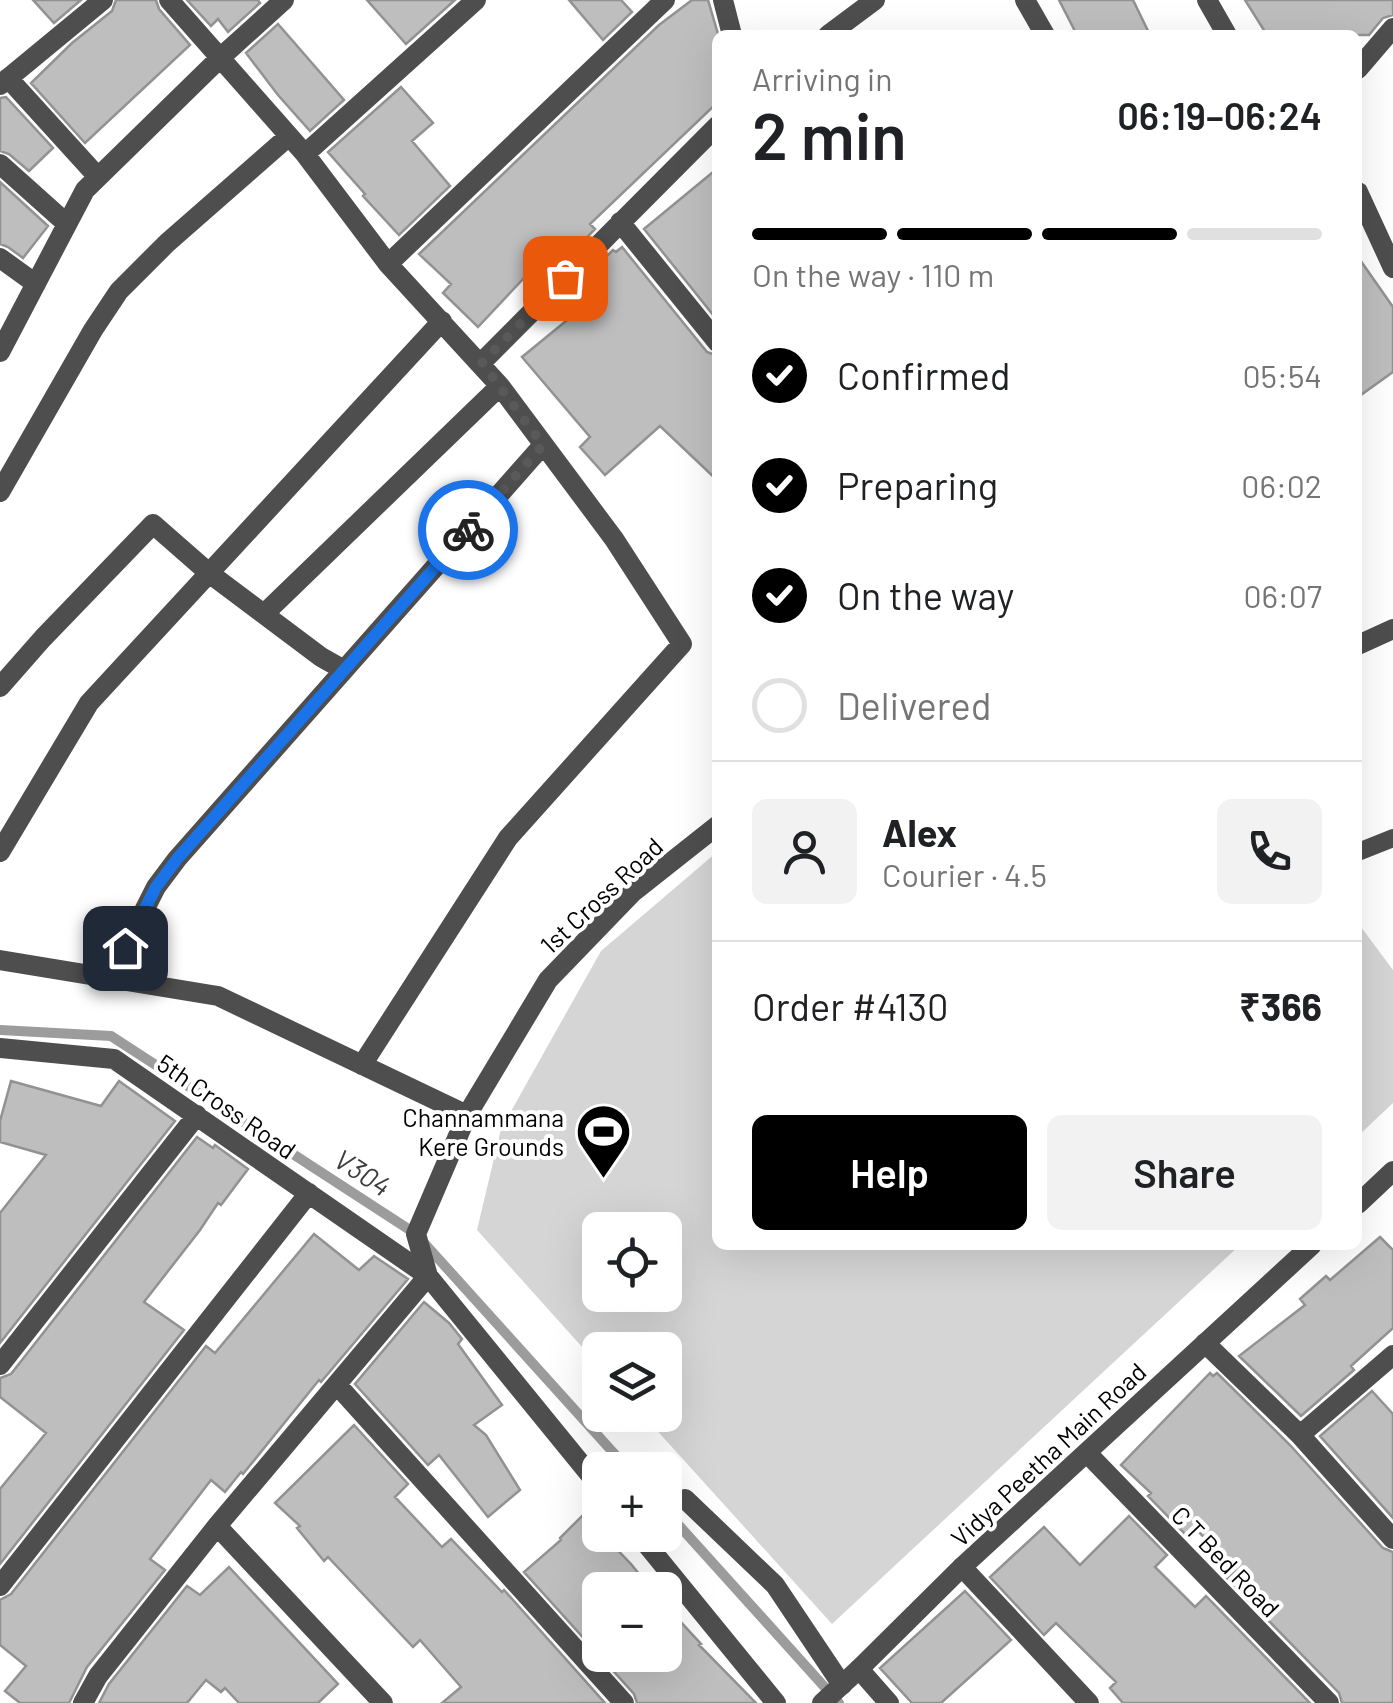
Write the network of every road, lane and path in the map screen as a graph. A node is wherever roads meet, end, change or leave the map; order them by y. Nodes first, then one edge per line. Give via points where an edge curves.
1 (103, 0) edge
2 (169, 0) edge
3 (284, 0) edge
4 (476, 0) edge
5 (665, 0) edge
6 (723, 0) edge
7 (875, 0) edge
8 (1026, 0) edge
9 (1208, 0) edge
10 (1393, 28) edge
11 (731, 30) edge
12 (835, 30) edge
13 (1042, 30) edge
14 (1224, 30) edge
15 (220, 58) junction
16 (1362, 64) edge
17 (4, 82) edge
18 (712, 131) edge
19 (289, 136) junction
20 (305, 154) junction
21 (0, 164) edge
22 (98, 177) junction
23 (1362, 201) edge
24 (620, 222) junction
25 (67, 224) junction
26 (0, 258) edge
27 (388, 264) junction
28 (1393, 268) edge
29 (36, 284) junction
30 (442, 321) junction
31 (712, 336) edge
32 (0, 352) edge
33 (482, 363) junction
34 (500, 386) junction
35 (543, 445) junction
36 (0, 492) edge
37 (209, 573) junction
38 (264, 614) junction
39 (1393, 630) edge
40 (1362, 643) edge
41 (344, 670) junction
42 (0, 687) edge
43 (712, 830) edge
44 (1393, 838) edge
45 (1362, 850) edge
46 (0, 852) edge
47 (0, 960) edge
48 (110, 978) junction
49 (0, 1048) edge
50 (362, 1065) junction
51 (467, 1115) junction
52 (197, 1116) junction
53 (1393, 1171) edge
54 (309, 1193) junction
55 (1362, 1200) edge
56 (1306, 1250) edge
57 (428, 1276) junction
58 (1205, 1342) junction
59 (1393, 1355) edge
60 (0, 1365) edge
61 (338, 1386) junction
62 (1300, 1435) junction
63 (1087, 1453) junction
64 (582, 1465) edge
65 (685, 1499) dead end
66 (216, 1526) junction
67 (1393, 1539) edge
68 (653, 1552) edge
69 (962, 1567) junction
70 (0, 1586) edge
71 (860, 1669) junction
72 (841, 1686) junction
73 (83, 1703) edge
74 (382, 1703) edge
75 (624, 1703) edge
76 (776, 1703) edge
77 (822, 1703) edge
78 (889, 1703) edge
79 (1089, 1703) edge
80 (1329, 1703) edge

1 - 17 street
2 - 15 street
3 - 15 street
4 - 20 street
5 - 27 street
6 - 11 street
7 - 12 street
8 - 13 street
9 - 14 street
10 - 16 street
15 - 19 street
15 - 22 street
17 - 22 street
18 - 24 street
19 - 20 street
19 - 36 street via 119,290
20 - 27 street
21 - 25 street
22 - 25 street
23 - 28 street
24 - 31 street
24 - 33 street
25 - 29 street
26 - 29 street
27 - 30 street
29 - 32 street
30 - 33 street
30 - 37 street
33 - 34 street
34 - 35 street
34 - 38 street
35 - 41 street
35 - 50 street via 682,644 508,838
37 - 38 street
37 - 42 street via 153,524
37 - 46 street via 89,703
38 - 41 street
39 - 40 street
41 - 48 street via 177,859
43 - 51 street, 1st Cross Road via 632,893 548,980
44 - 45 lane
47 - 48 street
48 - 50 street via 218,996
49 - 52 street, 5th Cross Road via 114,1059
50 - 51 street
51 - 57 street, 1st Cross Road via 416,1234
52 - 54 street, 5th Cross Road
52 - 60 street
53 - 55 street
54 - 57 street, 5th Cross Road
54 - 70 street
56 - 58 street, Vidya Peetha Main Road
57 - 61 street
57 - 64 street, 5th Cross Road
58 - 62 street
58 - 63 street, Vidya Peetha Main Road
59 - 62 street
61 - 66 street
61 - 75 street
62 - 67 street
63 - 69 street, Vidya Peetha Main Road
63 - 80 street, C T Bed Road
65 - 72 street via 775,1585
66 - 73 street
66 - 74 street
68 - 76 street
69 - 71 street, Vidya Peetha Main Road
69 - 79 street
71 - 72 street, Vidya Peetha Main Road
71 - 78 street
72 - 77 street, Vidya Peetha Main Road

